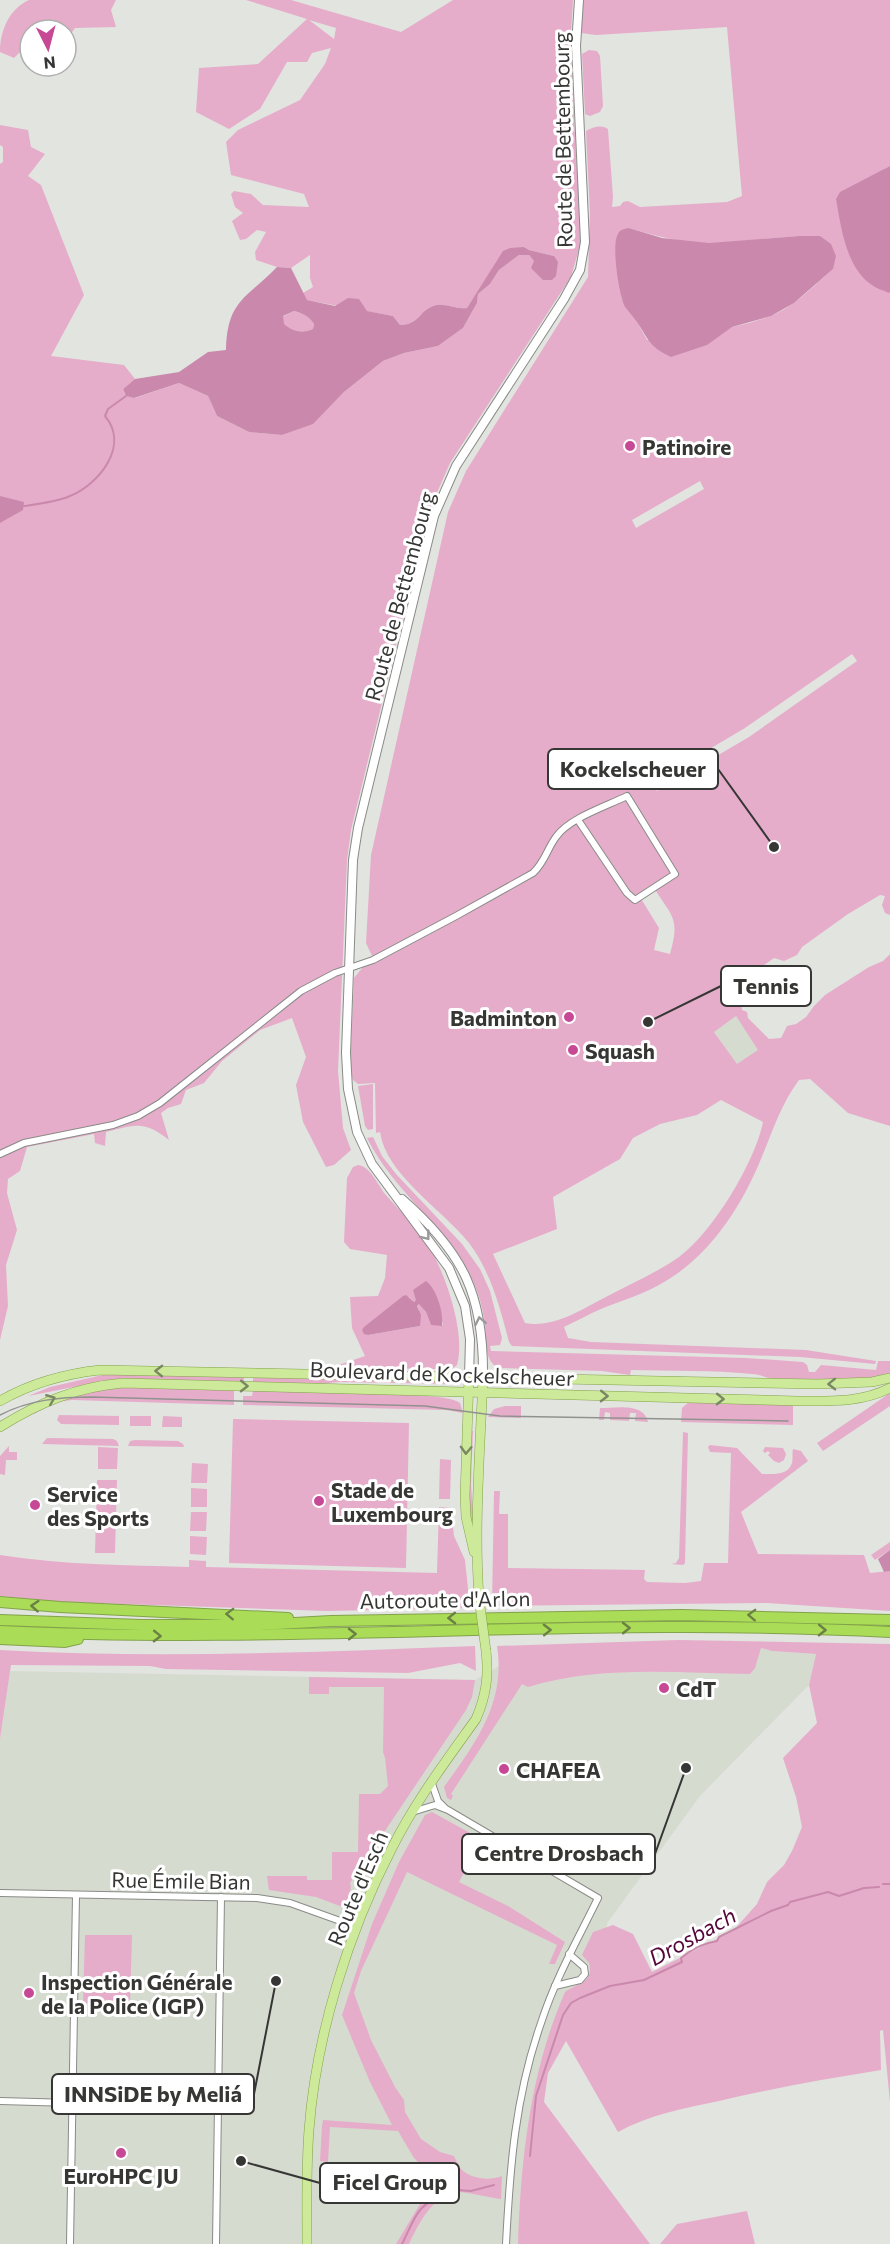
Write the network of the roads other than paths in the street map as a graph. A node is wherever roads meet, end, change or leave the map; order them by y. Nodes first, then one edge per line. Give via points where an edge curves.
1 (579, 0) edge
2 (578, 820) junction
3 (350, 970) junction
4 (0, 1154) edge
5 (391, 1189) junction
6 (469, 1377) junction
7 (483, 1377) junction
8 (890, 1378) edge
9 (890, 1388) edge
10 (468, 1392) junction
11 (483, 1392) junction
12 (0, 1401) edge
13 (0, 1427) edge
14 (477, 1566) junction
15 (0, 1602) edge
16 (0, 1615) edge
17 (0, 1620) edge
18 (890, 1620) edge
19 (331, 1621) junction
20 (142, 1625) junction
21 (0, 1631) edge
22 (890, 1632) edge
23 (98, 1635) junction
24 (0, 1639) edge
25 (431, 1781) junction
26 (448, 1810) junction
27 (412, 1812) junction
28 (0, 1893) edge
29 (76, 1894) junction
30 (221, 1897) junction
31 (357, 1927) junction
32 (569, 1954) junction
33 (555, 1986) junction
34 (0, 2101) edge
35 (72, 2103) junction
36 (70, 2244) edge
37 (216, 2244) edge
38 (307, 2244) edge
39 (506, 2244) edge

1 - 3 main road, Route de Bettembourg via 576,46 585,210 583,257 573,286 456,466 434,516 358,828 353,860
2 - 2 street via 635,900 675,874 627,796
2 - 3 street via 563,828 543,864 533,873
3 - 4 street via 335,973 287,1000 138,1116 24,1143
3 - 5 main road, Route de Bettembourg via 348,1089 359,1139
5 -> 6 main road, Route de Bettembourg via 449,1268 461,1294 470,1339
7 -> 5 main road, Route de Bettembourg via 480,1317 462,1267 429,1224
6 - 7 main road, Boulevard de Kockelscheuer
6 - 10 main road, Route d'Esch
6 -> 12 main road, Boulevard de Kockelscheuer via 100,1370 46,1380
8 -> 7 main road, Boulevard de Kockelscheuer via 818,1384
7 - 11 main road, Route d'Esch
11 -> 9 main road, Boulevard de Kockelscheuer via 840,1401
10 - 11 main road, Boulevard de Kockelscheuer
13 -> 10 main road, Boulevard de Kockelscheuer via 69,1392 123,1383
10 -> 14 main road, Route d'Esch via 466,1517
11 - 14 main road, Route d'Esch
14 - 25 main road, Route d'Esch, bridge via 486,1651 487,1680 482,1705
19 -> 15 highway
16 - 20 highway
17 - 20 highway, Autoroute d'Arlon
18 -> 19 highway, Autoroute d'Arlon via 681,1615
19 - 20 highway, Autoroute d'Arlon
21 - 23 highway, Autoroute d'Arlon
23 -> 22 highway, Autoroute d'Arlon via 658,1628
23 - 24 highway via 65,1642
25 - 26 street via 438,1801
25 - 27 main road, Route d'Esch
26 - 27 street via 435,1805
26 - 32 street via 598,1898
27 - 31 main road, Route d'Esch
28 - 29 street, Rue Émile Bian
29 - 30 street, Rue Émile Bian
29 - 35 street
30 - 31 street, Rue Émile Bian via 275,1899
30 - 37 street
31 - 38 main road, Route d'Esch via 335,1990 319,2060 309,2128
32 - 33 street
32 - 33 street via 584,1966 585,1974 580,1980
33 - 39 street via 525,2073 511,2153
34 - 35 street
35 - 36 street

